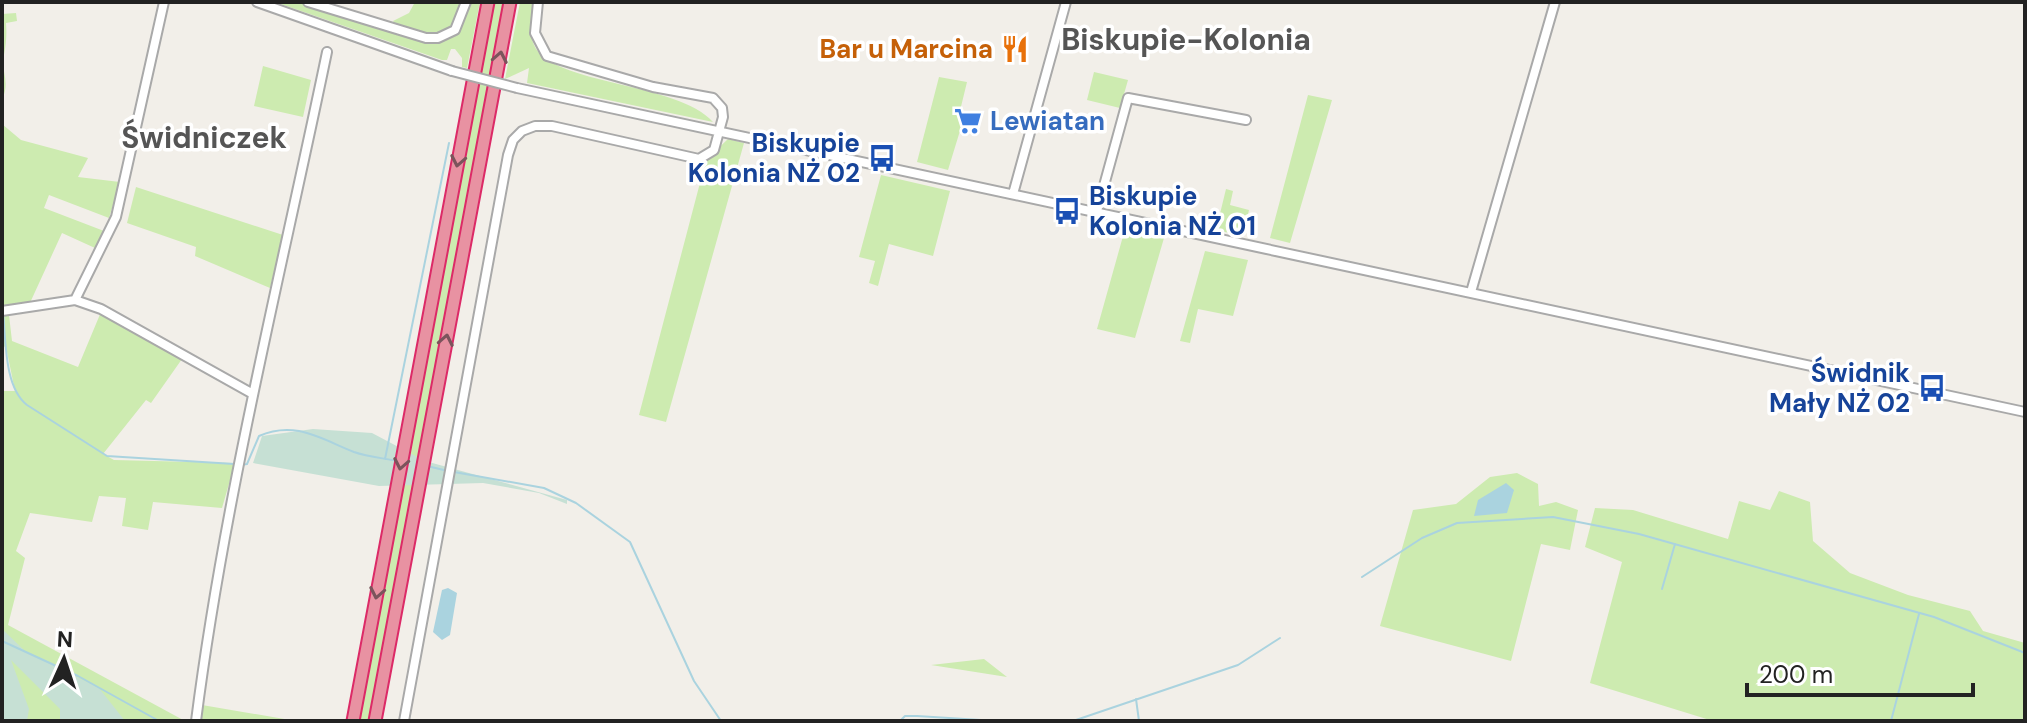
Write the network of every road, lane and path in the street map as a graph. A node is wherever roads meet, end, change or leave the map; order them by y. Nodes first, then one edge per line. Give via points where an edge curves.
1 (164, 2) edge
2 (257, 2) edge
3 (308, 2) edge
4 (466, 2) edge
5 (488, 2) edge
6 (510, 2) edge
7 (538, 2) edge
8 (1066, 2) edge
9 (1555, 2) edge
10 (327, 52) dead end
11 (1246, 120) dead end
12 (720, 131) junction
13 (1013, 194) junction
14 (1097, 211) junction
15 (1471, 292) junction
16 (75, 300) junction
17 (6, 311) edge
18 (253, 394) junction
19 (2025, 412) edge
20 (196, 721) edge
21 (353, 721) edge
22 (375, 721) edge
23 (404, 721) edge

1 - 16 street via 116,217
2 - 12 street, bridge via 452,71
3 - 4 street via 432,38 455,30
5 -> 21 highway
22 -> 6 highway
7 - 12 street via 535,33 547,56 653,87 708,95 722,108
8 - 13 street
9 - 15 street
10 - 18 street
11 - 14 street via 1128,98
12 - 13 street
12 - 23 street via 714,150 699,159 552,126 528,128 513,140
13 - 14 street
14 - 15 street
15 - 19 street
16 - 17 street
16 - 18 street via 101,309
18 - 20 street

